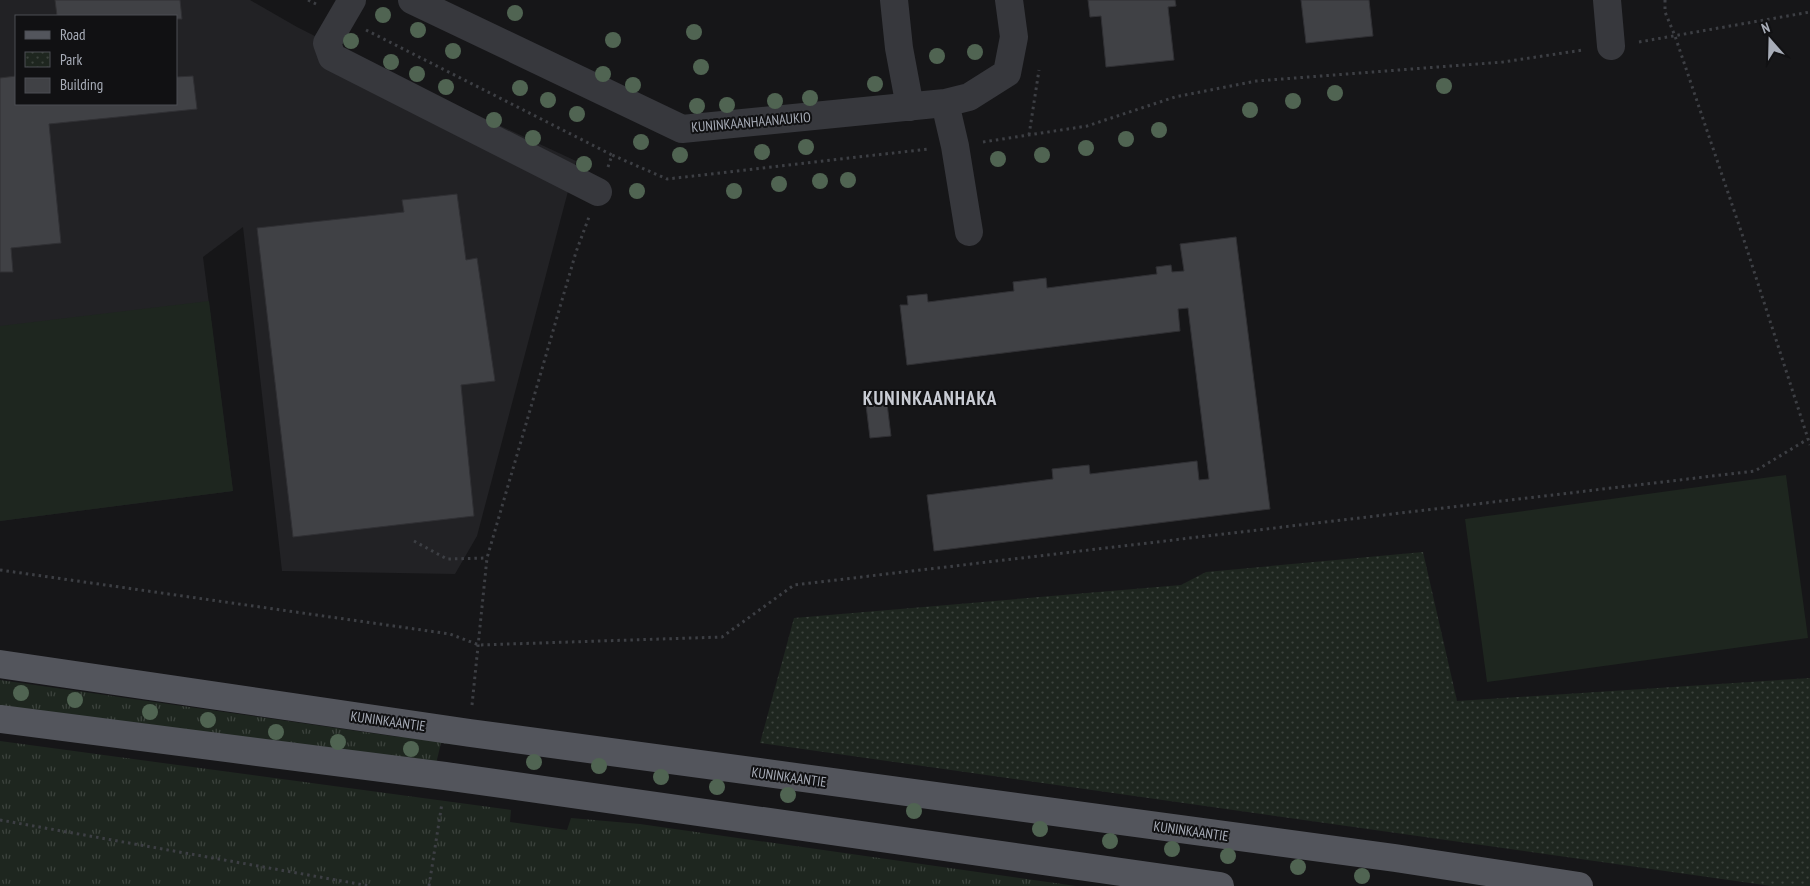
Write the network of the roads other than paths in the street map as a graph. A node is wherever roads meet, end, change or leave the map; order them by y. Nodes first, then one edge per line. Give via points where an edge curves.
1 (412, 0) edge
2 (894, 0) edge
3 (1009, 0) edge
4 (1607, 0) edge
5 (347, 9) edge
6 (1611, 46) road end
7 (957, 100) junction
8 (910, 107) junction
9 (598, 192) road end
10 (969, 232) dead end
11 (0, 664) edge
12 (0, 719) edge
13 (1220, 886) edge
14 (1579, 886) edge

1 - 8 street, KUNINKAANHAANAUKIO via 682,129
2 - 8 street
3 - 7 street, KUNINKAANHAANAUKIO via 1014,37 1007,73
4 - 6 street
5 - 9 street via 328,43 332,57
7 - 8 street, KUNINKAANHAANAUKIO
7 - 10 street via 955,146
11 - 14 main road, KUNINKAANTIE via 470,733
12 - 13 main road via 445,776

